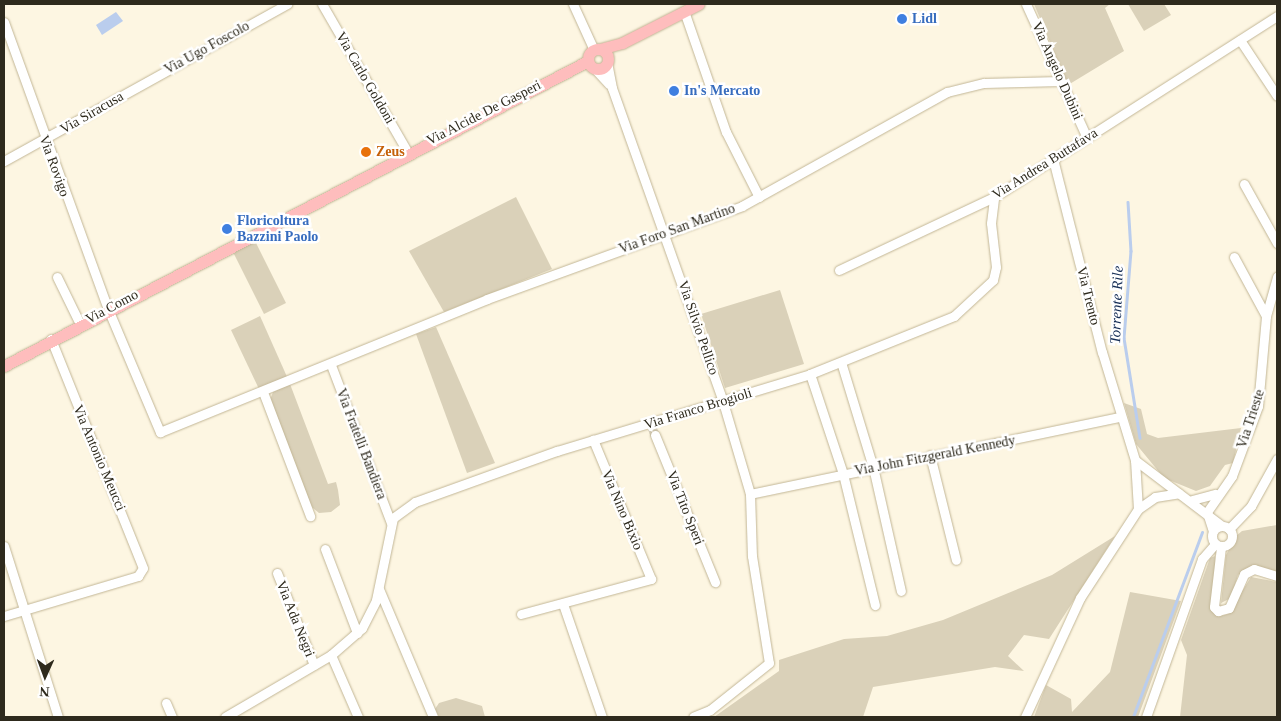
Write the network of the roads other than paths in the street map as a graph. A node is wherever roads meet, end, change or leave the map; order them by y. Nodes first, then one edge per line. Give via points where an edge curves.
1 (287, 4) edge
2 (322, 4) edge
3 (573, 4) edge
4 (699, 4) edge
5 (1026, 4) edge
6 (684, 11) junction
7 (1277, 16) edge
8 (4, 22) edge
9 (1240, 40) junction
10 (622, 43) junction
11 (597, 50) junction
12 (607, 61) junction
13 (591, 64) junction
14 (154, 78) joint
15 (1060, 81) junction
16 (612, 88) junction
17 (1277, 96) edge
18 (1087, 138) junction
19 (45, 141) junction
20 (408, 153) junction
21 (1053, 159) junction
22 (4, 161) edge
23 (1244, 184) dead end
24 (994, 197) junction
25 (758, 198) junction
26 (664, 233) junction
27 (1277, 243) edge
28 (222, 249) joint
29 (1234, 257) dead end
30 (839, 270) dead end
31 (57, 277) dead end
32 (1277, 277) edge
33 (108, 309) junction
34 (1266, 316) junction
35 (80, 324) junction
36 (51, 339) junction
37 (841, 362) junction
38 (332, 365) junction
39 (4, 366) edge
40 (810, 374) junction
41 (263, 392) junction
42 (723, 402) junction
43 (1120, 417) junction
44 (653, 428) junction
45 (160, 432) joint
46 (593, 440) junction
47 (930, 455) junction
48 (1277, 459) edge
49 (1136, 460) junction
50 (873, 467) junction
51 (843, 474) junction
52 (1156, 479) junction
53 (1139, 488) junction
54 (1179, 493) junction
55 (750, 494) junction
56 (1215, 494) junction
57 (1151, 498) junction
58 (1192, 500) junction
59 (1138, 508) junction
60 (1207, 512) junction
61 (310, 516) dead end
62 (391, 523) junction
63 (1226, 528) junction
64 (1213, 531) junction
65 (1218, 545) junction
66 (4, 546) edge
67 (325, 549) dead end
68 (956, 560) dead end
69 (277, 573) dead end
70 (1277, 576) edge
71 (715, 582) dead end
72 (379, 589) junction
73 (902, 591) dead end
74 (563, 604) junction
75 (874, 605) dead end
76 (25, 609) junction
77 (521, 614) dead end
78 (4, 616) edge
79 (358, 633) junction
80 (331, 655) junction
81 (314, 665) junction
82 (166, 703) dead end
83 (58, 717) edge
84 (172, 717) edge
85 (225, 717) edge
86 (358, 717) edge
87 (433, 717) edge
88 (602, 717) edge
89 (693, 717) edge
90 (1025, 717) edge
91 (1146, 717) edge

1 - 14 street, Via Ugo Foscolo
2 - 20 street, Via Carlo Goldoni
3 - 11 street
4 - 6 main road
5 - 15 street, Via Angelo Dubini
6 - 10 main road
6 - 25 street via 726,132
7 - 9 street, Via Andrea Buttafava
8 - 19 street, Via Rovigo
9 - 17 street
9 - 18 street, Via Andrea Buttafava
10 - 11 main road
10 - 12 main road
11 - 12 main road
11 - 13 main road
12 - 13 main road, Via Alcide De Gasperi
12 - 16 street, Via Silvio Pellico
13 - 16 street, Via Silvio Pellico
13 - 20 main road, Via Alcide De Gasperi
14 - 19 street, Via Siracusa
15 - 18 street, Via Angelo Dubini
15 - 25 street, Via Foro San Martino via 984,83 947,92
16 - 26 street, Via Silvio Pellico
18 - 21 street, Via Andrea Buttafava
19 - 22 street, Via Siracusa
19 - 33 street, Via Rovigo
20 - 28 main road, Via Alcide De Gasperi
21 - 24 street, Via Andrea Buttafava
21 - 43 street, Via Trento
23 - 27 street
24 - 30 street, Via Andrea Buttafava
24 - 37 street, Via Franco Brogioli via 991,223 996,266 985,291 929,330
25 - 26 street, Via Foro San Martino
26 - 38 street, Via Foro San Martino
26 - 42 street, Via Silvio Pellico
28 - 33 main road, Via Como
29 - 34 street
31 - 35 street
32 - 34 street, Via Trieste
33 - 35 main road, Via Como
33 - 45 street, Via Rovigo
34 - 56 street, Via Trieste via 1258,406 1232,476
35 - 36 main road, Via Como
36 - 39 main road, Via Como
36 - 76 street, Via Antonio Meucci via 143,568 138,576
37 - 40 street, Via Franco Brogioli
37 - 50 street
38 - 41 street, Via Foro San Martino
38 - 62 street, Via Fratelli Bandiera
40 - 42 street, Via Franco Brogioli
40 - 51 street
41 - 45 street, Via Foro San Martino
41 - 61 street
42 - 44 street, Via Franco Brogioli
42 - 55 street, Via Silvio Pellico
43 - 47 street, Via John Fitzgerald Kennedy
43 - 49 street, Via Trento
44 - 46 street, Via Franco Brogioli
44 - 71 street, Via Tito Speri
46 - 62 street, Via Franco Brogioli via 414,502
46 - 74 street, Via Nino Bixio via 651,579
47 - 50 street, Via John Fitzgerald Kennedy
47 - 68 street
48 - 63 street via 1251,506
49 - 52 street, Via Trento
49 - 53 street, Via Trento
50 - 51 street, Via John Fitzgerald Kennedy
50 - 73 street
51 - 55 street, Via John Fitzgerald Kennedy
51 - 75 street
52 - 53 street
52 - 54 street, Via Trento
52 - 57 street
53 - 57 street
53 - 59 street, Via Trento
54 - 57 street, Via Trento
54 - 58 street, Via Trento
55 - 89 street, Via Silvio Pellico via 752,556 769,662 710,710
56 - 58 street
56 - 60 street, Via Trieste
57 - 59 street, Via Trento
58 - 60 street, Via Trento
59 - 90 street, Via Trento via 1080,598
60 - 63 street
60 - 64 street
62 - 72 street
63 - 64 street
63 - 65 street via 1230,542
64 - 65 street
65 - 70 street via 1214,607 1218,610 1229,608 1244,574 1254,569
65 - 91 street via 1202,559
66 - 76 street
67 - 79 street
69 - 81 street, Via Ada Negri
72 - 79 street
72 - 87 street
74 - 77 street
74 - 88 street
76 - 78 street
76 - 83 street
79 - 80 street
80 - 81 street
80 - 86 street
81 - 85 street
82 - 84 street

